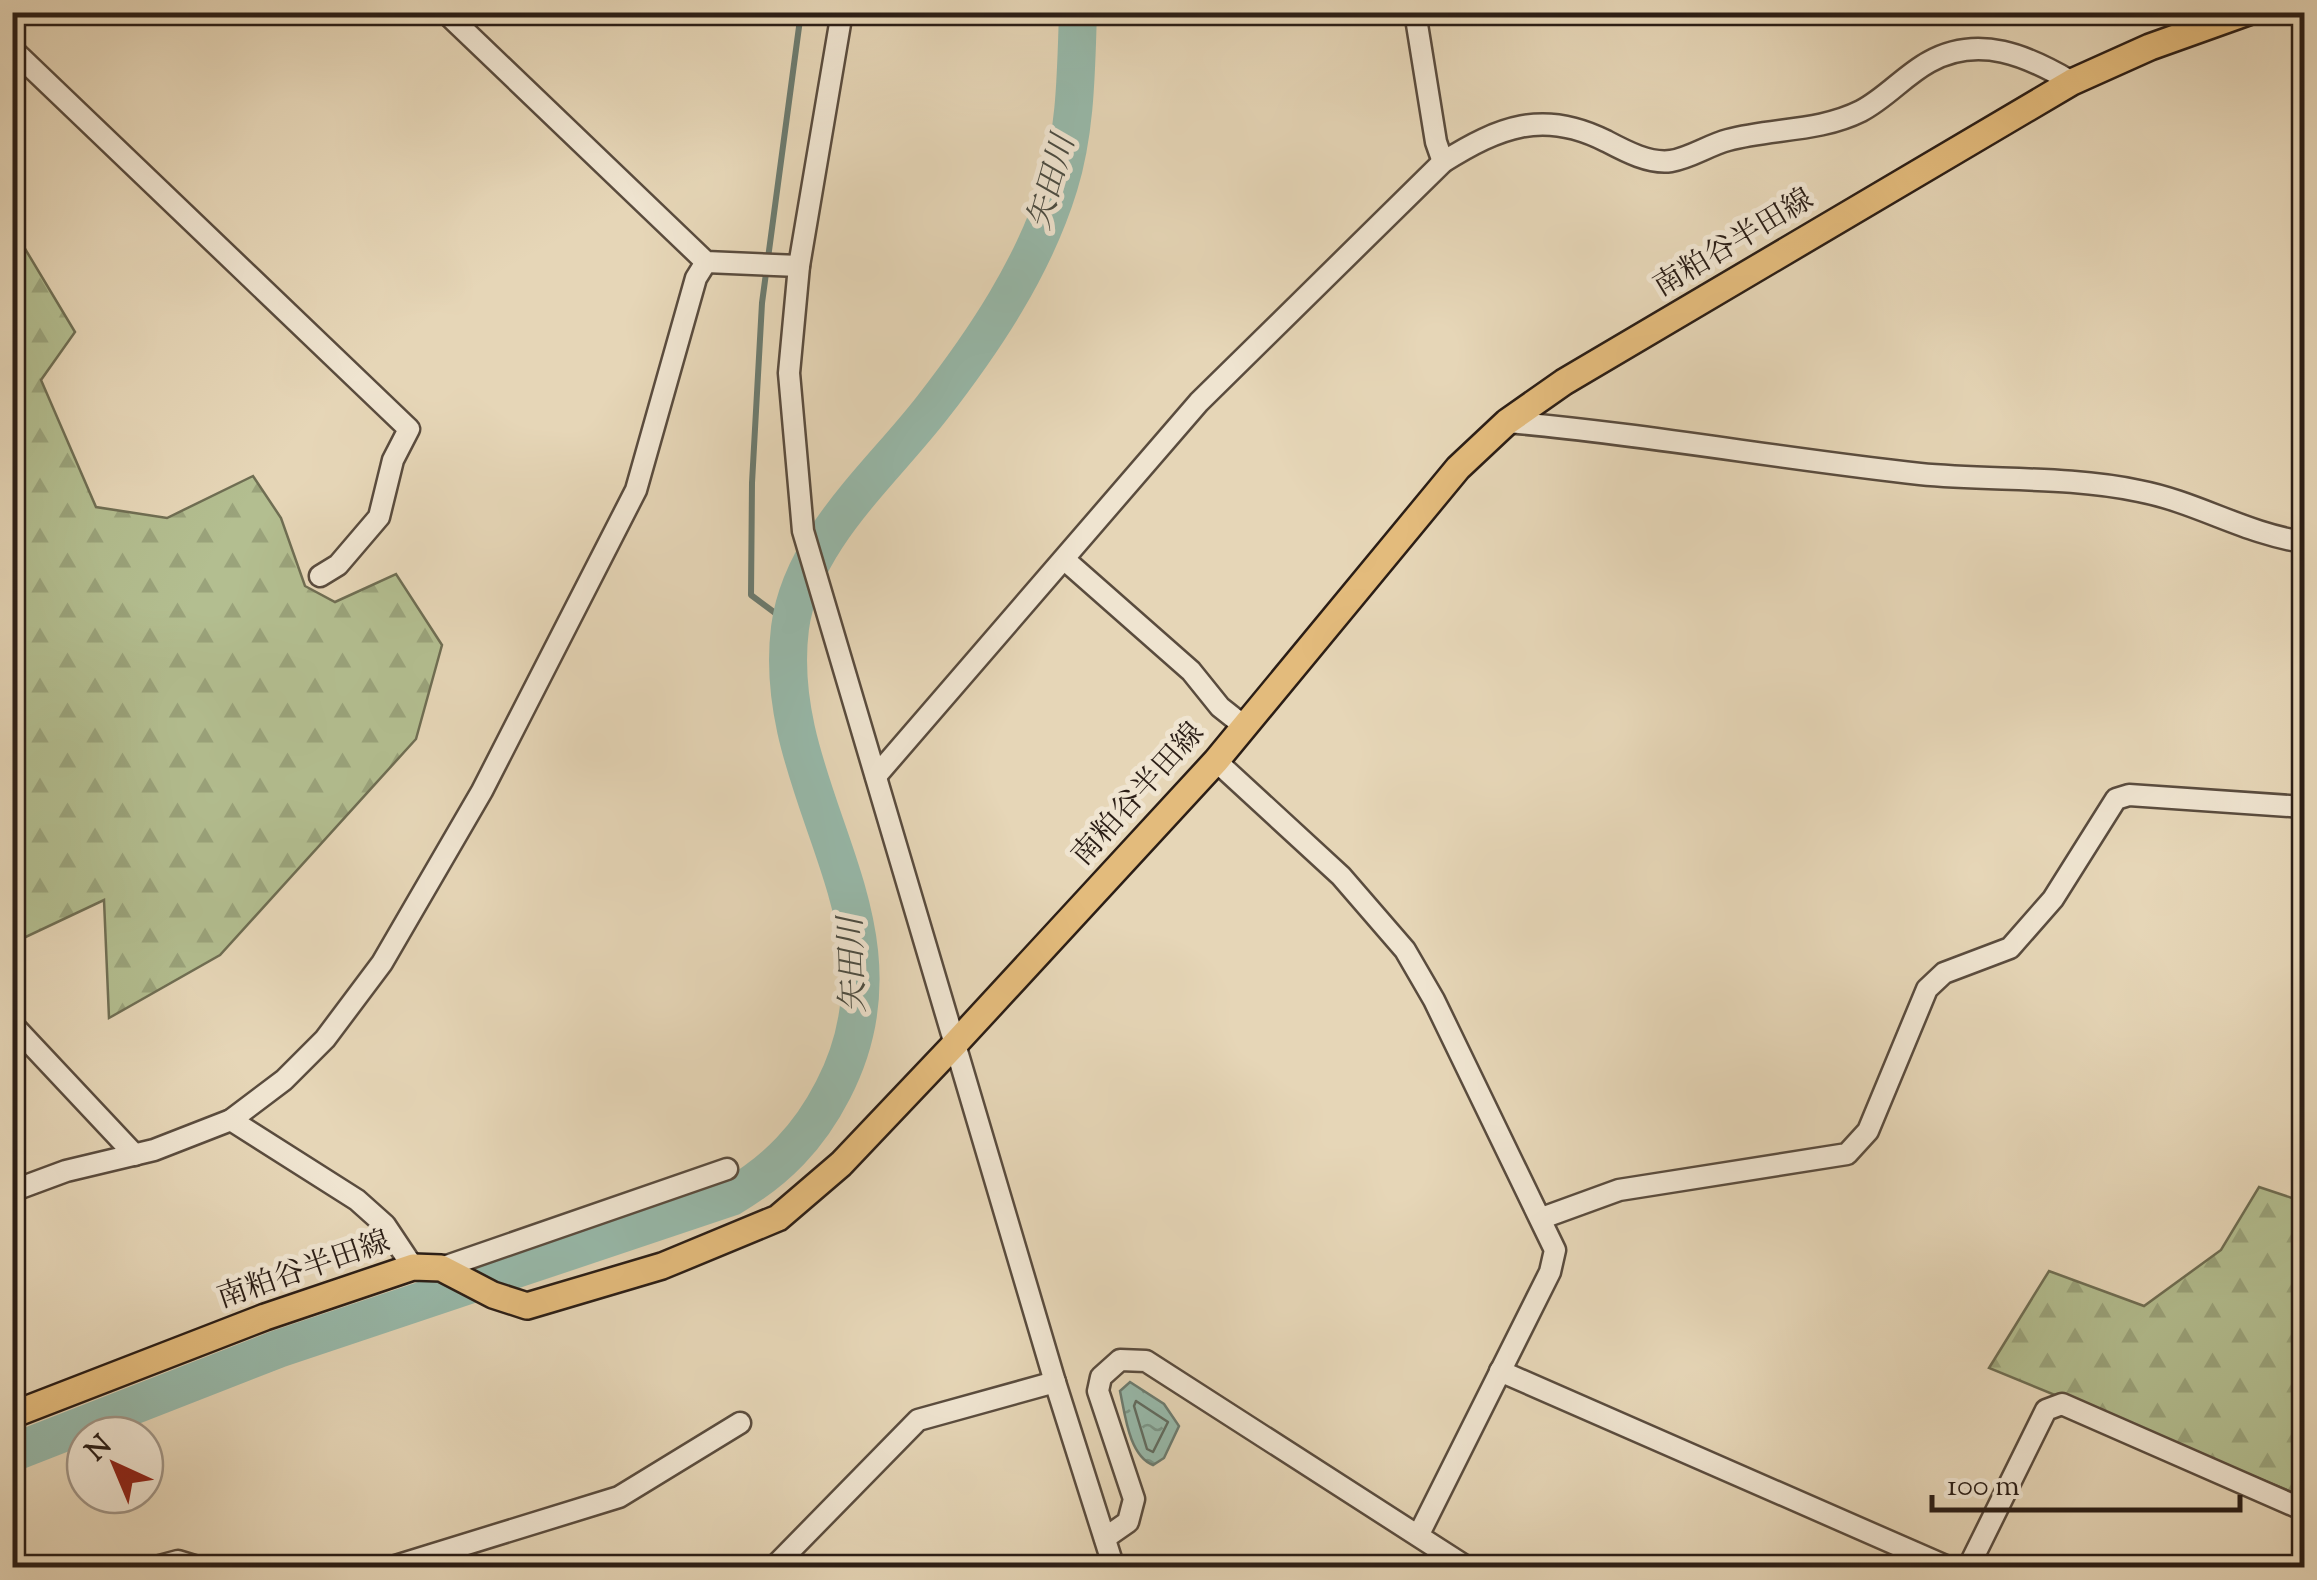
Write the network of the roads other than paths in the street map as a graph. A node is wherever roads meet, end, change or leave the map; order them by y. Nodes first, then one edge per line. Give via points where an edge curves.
1 (444, 12) edge
2 (842, 12) edge
3 (1415, 12) edge
4 (2248, 12) edge
5 (12, 49) edge
6 (2072, 82) junction
7 (1443, 162) junction
8 (706, 262) junction
9 (799, 266) junction
10 (1506, 422) junction
11 (2304, 542) edge
12 (1065, 560) junction
13 (320, 576) dead end
14 (1244, 726) junction
15 (1216, 760) junction
16 (876, 776) junction
17 (2304, 807) edge
18 (12, 1024) edge
19 (954, 1045) junction
20 (231, 1120) junction
21 (135, 1155) junction
22 (726, 1169) dead end
23 (12, 1191) edge
24 (1542, 1218) junction
25 (412, 1267) junction
26 (441, 1268) junction
27 (1500, 1372) junction
28 (1054, 1382) junction
29 (12, 1415) edge
30 (740, 1423) dead end
31 (2304, 1510) edge
32 (1419, 1534) junction
33 (1105, 1538) junction
34 (152, 1568) edge
35 (201, 1568) edge
36 (390, 1568) edge
37 (773, 1568) edge
38 (1114, 1568) edge
39 (1468, 1568) edge
40 (1950, 1568) edge
41 (1968, 1568) edge

1 - 8 street
2 - 9 street
3 - 7 street
4 - 6 main road, 南粕谷半田線
5 - 13 street via 409,428 379,517
6 - 7 street via 2027,56 1976,49 1931,61 1862,110 1820,126 1732,138 1672,160 1650,160 1593,134 1550,124 1500,130
6 - 10 main road, 南粕谷半田線
7 - 12 street via 1199,402
8 - 9 street
8 - 20 street via 636,490 482,791 382,963 337,1024 284,1080
9 - 16 street via 789,373 803,532
10 - 11 street via 1916,473 2136,490 2240,528
10 - 14 main road, 南粕谷半田線 via 1458,468
12 - 14 street
12 - 16 street
14 - 15 main road, 南粕谷半田線
15 - 19 main road, 南粕谷半田線
15 - 24 street via 1341,876 1405,950
16 - 19 street
17 - 24 street via 2116,799 2053,899 2010,948 1944,974 1927,989 1868,1131 1848,1154 1620,1190
18 - 21 street
19 - 26 main road, 南粕谷半田線 via 840,1164 778,1218 734,1239 527,1306
19 - 28 street
20 - 21 street
20 - 25 street via 357,1200 384,1225
21 - 23 street
22 - 26 street
24 - 27 street via 1554,1250 1550,1272
25 - 26 main road, 南粕谷半田線
25 - 29 main road, 南粕谷半田線
27 - 32 street
27 - 40 street
28 - 33 street
28 - 37 street via 918,1420
30 - 36 street via 619,1497
31 - 41 street via 2062,1404 2046,1410
32 - 33 street via 1146,1361 1120,1360 1101,1377 1098,1391 1135,1510
32 - 39 street
33 - 38 street
34 - 35 street via 178,1560

